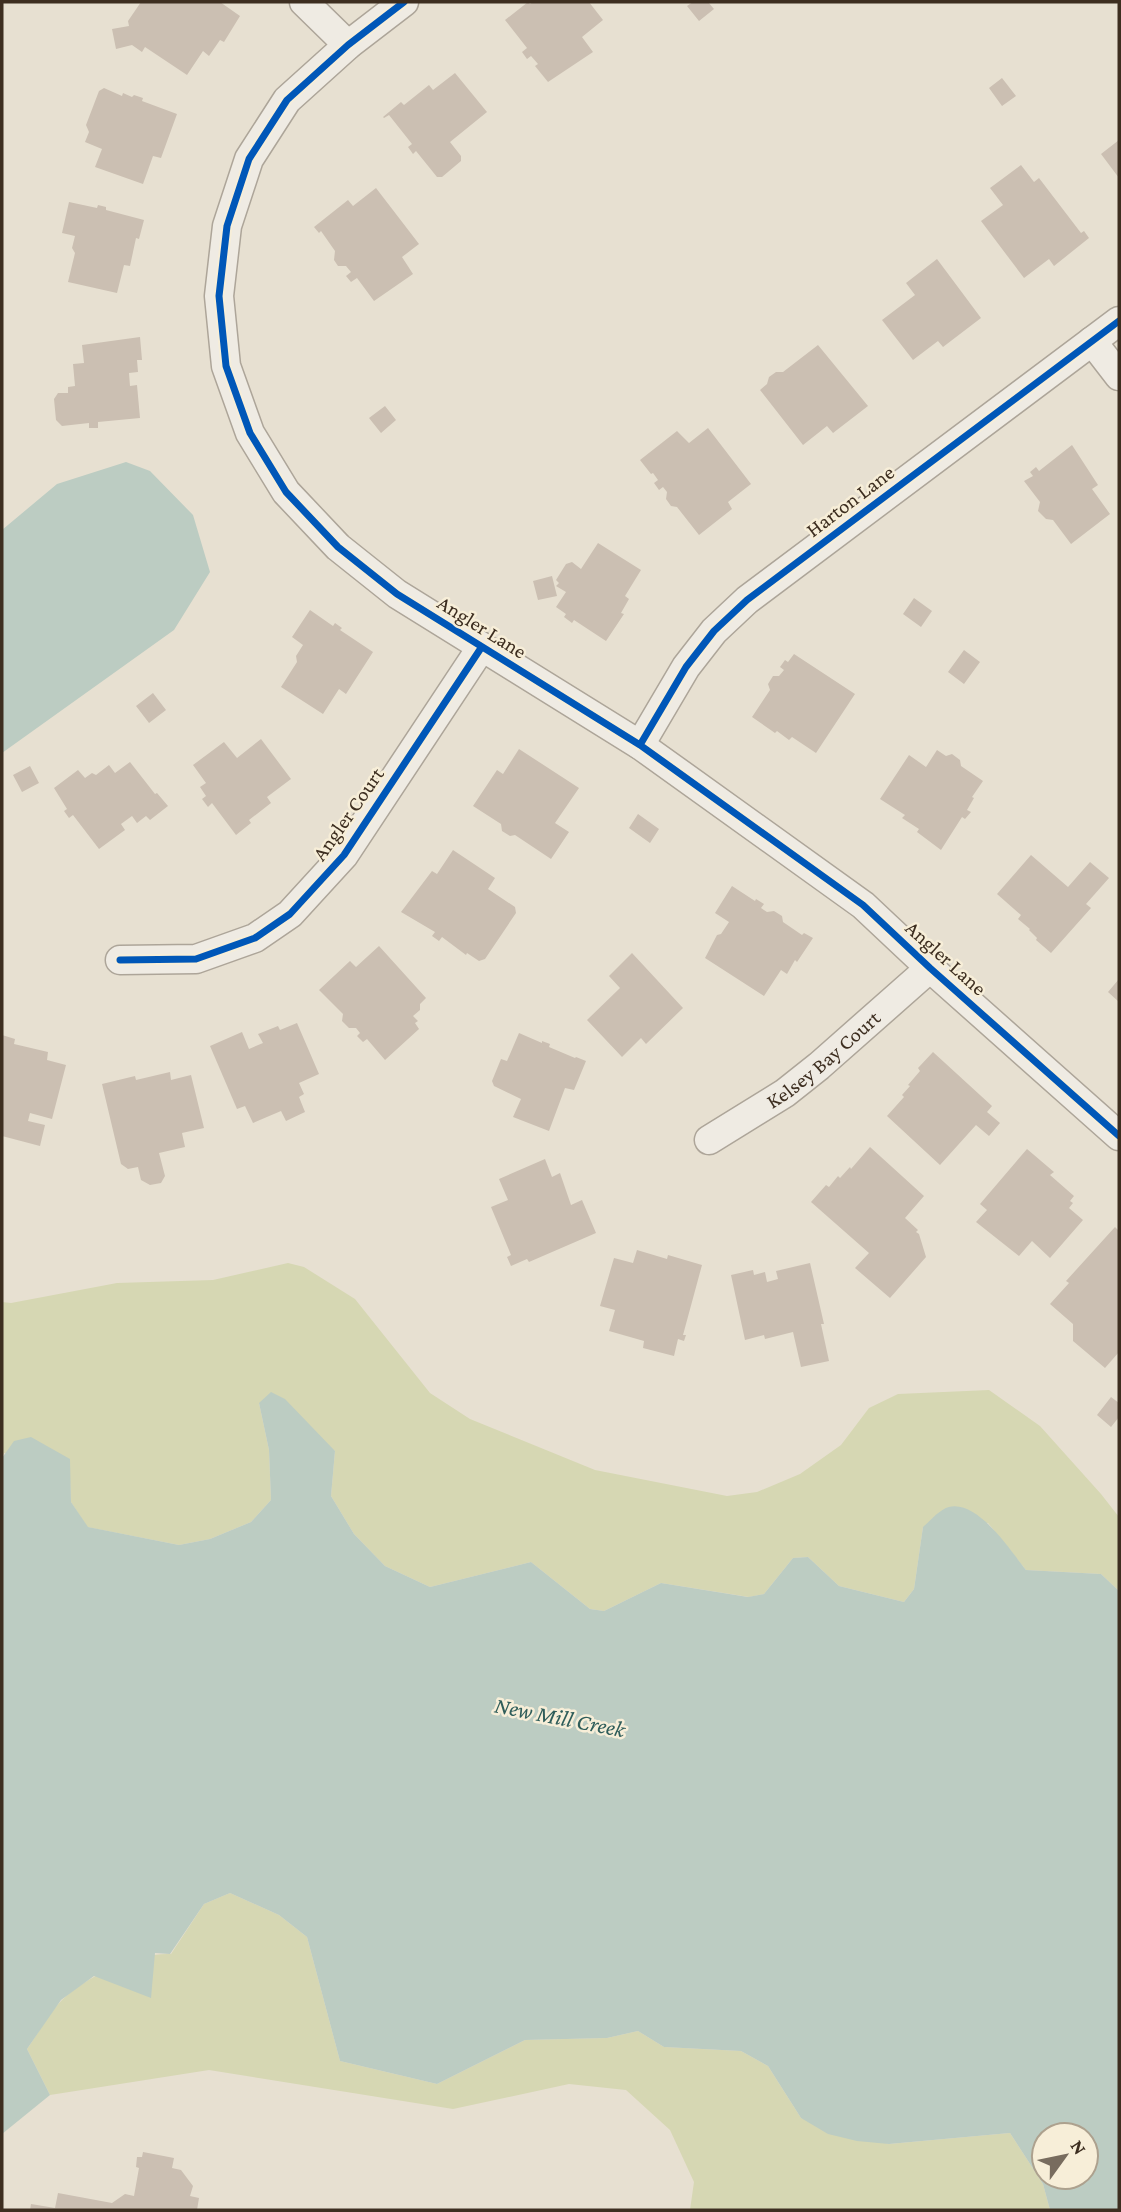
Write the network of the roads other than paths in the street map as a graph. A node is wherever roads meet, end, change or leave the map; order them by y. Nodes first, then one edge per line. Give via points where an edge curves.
1 (304, 2) edge
2 (404, 2) edge
3 (348, 45) junction
4 (1119, 321) edge
5 (1092, 341) junction
6 (1119, 376) edge
7 (481, 648) junction
8 (640, 745) junction
9 (120, 960) dead end
10 (930, 968) junction
11 (1119, 1136) edge
12 (709, 1140) dead end

1 - 3 street
2 - 3 street, Angler Lane
3 - 7 street, Angler Lane via 287,100 249,159 227,226 219,296 226,366 250,433 286,492 338,547 397,594
4 - 5 street, Harton Lane
5 - 6 street
5 - 8 street, Harton Lane via 747,600 714,631 686,667
7 - 8 street, Angler Lane
7 - 9 street, Angler Court via 344,855 290,914 256,938 196,959
8 - 10 street, Angler Lane via 863,905
10 - 11 street, Angler Lane
10 - 12 street, Kelsey Bay Court via 794,1086

